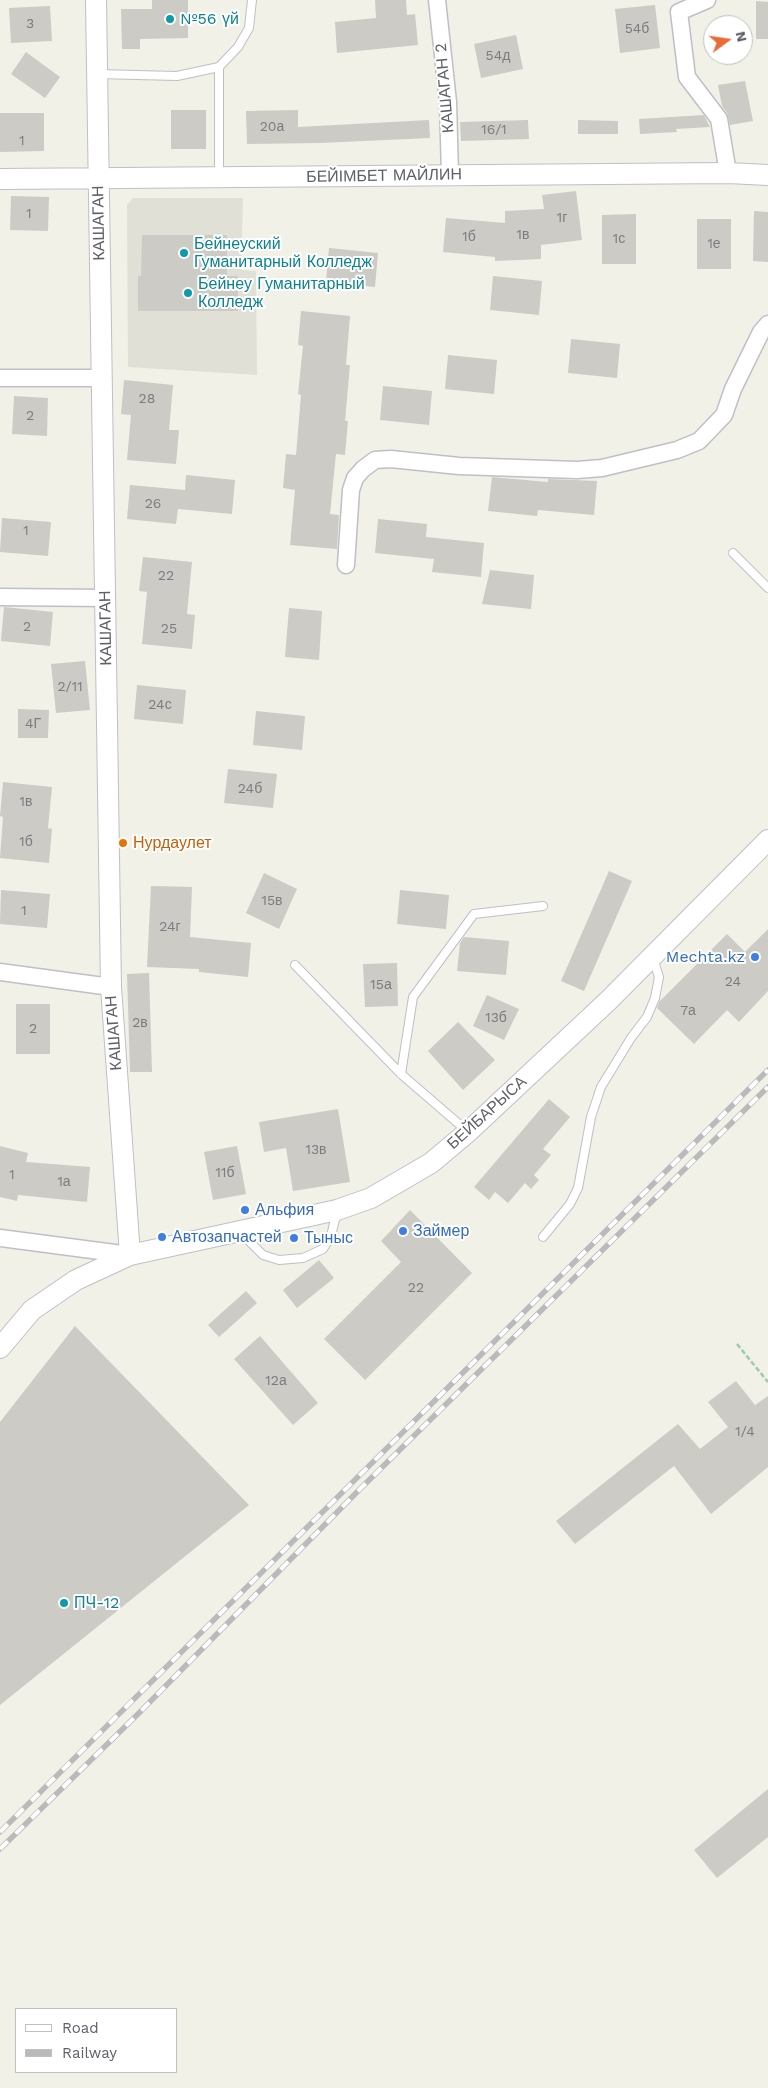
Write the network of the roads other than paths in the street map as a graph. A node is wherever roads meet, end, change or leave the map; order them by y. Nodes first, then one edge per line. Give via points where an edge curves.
1 (96, 0) edge
2 (252, 0) edge
3 (437, 0) edge
4 (707, 0) edge
5 (219, 67) junction
6 (97, 74) junction
7 (728, 173) junction
8 (768, 175) edge
9 (450, 176) junction
10 (219, 178) junction
11 (0, 179) edge
12 (99, 179) junction
13 (768, 324) edge
14 (0, 378) edge
15 (102, 378) junction
16 (733, 553) dead end
17 (346, 564) dead end
18 (768, 588) edge
19 (0, 597) edge
20 (106, 598) junction
21 (768, 840) edge
22 (543, 906) dead end
23 (653, 956) junction
24 (295, 965) dead end
25 (0, 972) edge
26 (111, 986) junction
27 (400, 1074) junction
28 (468, 1132) junction
29 (337, 1210) junction
30 (240, 1232) junction
31 (543, 1237) dead end
32 (0, 1238) edge
33 (130, 1255) junction
34 (0, 1348) edge

1 - 6 street, КАШАГАН
2 - 5 lane via 248,28 238,47
3 - 9 street, КАШАГАН 2 via 448,102
4 - 7 street via 680,12 687,77 719,118
5 - 6 lane via 177,76
5 - 10 lane
6 - 12 street, КАШАГАН
7 - 8 street, БЕЙІМБЕТ МАЙЛИН
7 - 9 street, БЕЙІМБЕТ МАЙЛИН
9 - 10 street, БЕЙІМБЕТ МАЙЛИН
10 - 12 street, БЕЙІМБЕТ МАЙЛИН
11 - 12 street, БЕЙІМБЕТ МАЙЛИН
12 - 15 street, КАШАГАН
13 - 17 street via 733,389 724,415 699,442 676,450 602,468 578,470 375,460 355,478 351,490
14 - 15 street
15 - 20 street, КАШАГАН
16 - 18 lane
19 - 20 street
20 - 26 street, КАШАГАН
21 - 23 street, БЕЙБАРЫСА
22 - 27 lane via 474,914 413,997
23 - 28 street, БЕЙБАРЫСА
23 - 31 lane via 659,976 655,998 647,1017 601,1087 591,1117 578,1188 570,1204
24 - 27 lane
25 - 26 street
26 - 33 street, КАШАГАН
27 - 28 lane
28 - 29 street, БЕЙБАРЫСА via 431,1163 402,1181
29 - 30 street, БЕЙБАРЫСА
29 - 30 lane via 331,1236 322,1249 303,1258 279,1260 263,1254
30 - 33 street, БЕЙБАРЫСА
32 - 33 street
33 - 34 street, БЕЙБАРЫСА via 76,1280 32,1310

